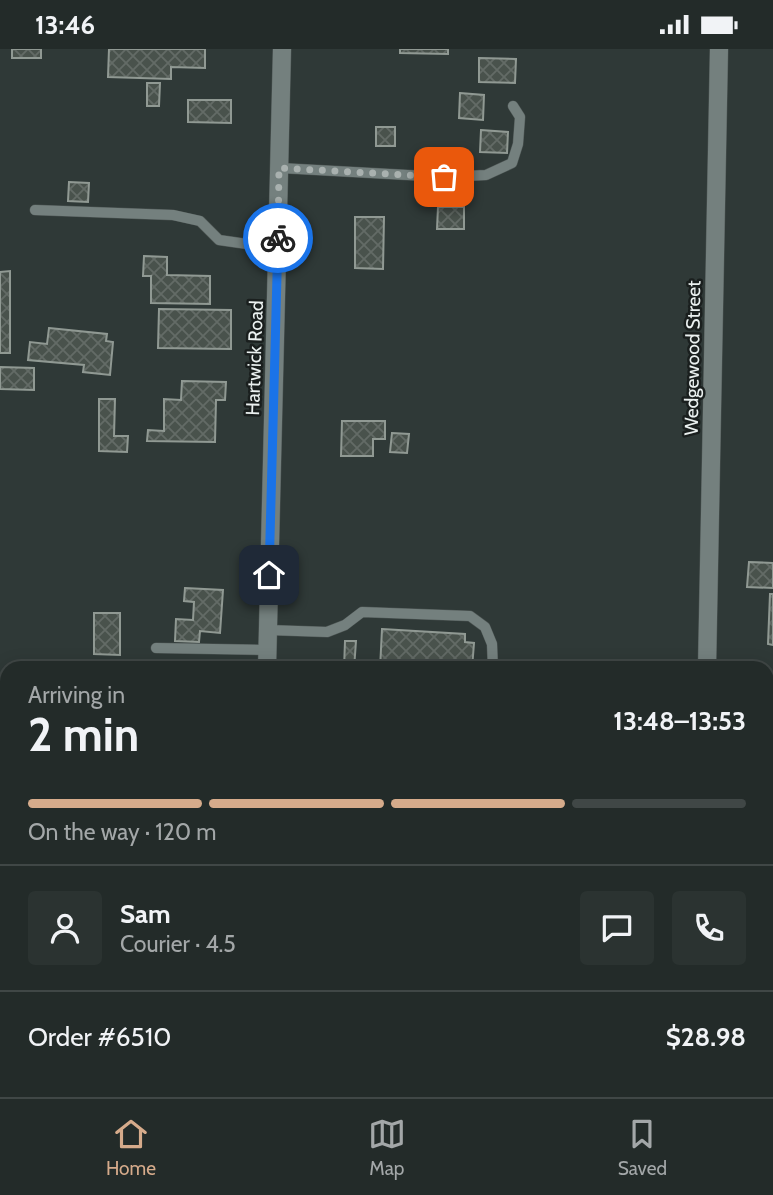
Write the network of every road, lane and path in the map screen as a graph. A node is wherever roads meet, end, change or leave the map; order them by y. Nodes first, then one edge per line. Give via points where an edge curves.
1 (282, 49) edge
2 (719, 49) edge
3 (513, 106) dead end
4 (279, 168) junction
5 (35, 210) dead end
6 (278, 245) junction
7 (268, 630) junction
8 (156, 648) dead end
9 (267, 650) junction
10 (267, 661) edge
11 (493, 661) edge
12 (707, 661) edge

1 - 4 street, Hartwick Road
2 - 12 street, Wedgewood Street
3 - 4 lane via 520,117 512,163 486,175
4 - 6 street, Hartwick Road
5 - 6 lane via 173,215 200,221 219,240
6 - 7 street, Hartwick Road
7 - 9 street, Hartwick Road
7 - 11 lane via 327,632 362,613 470,616 485,627
8 - 9 lane
9 - 10 street, Hartwick Road

